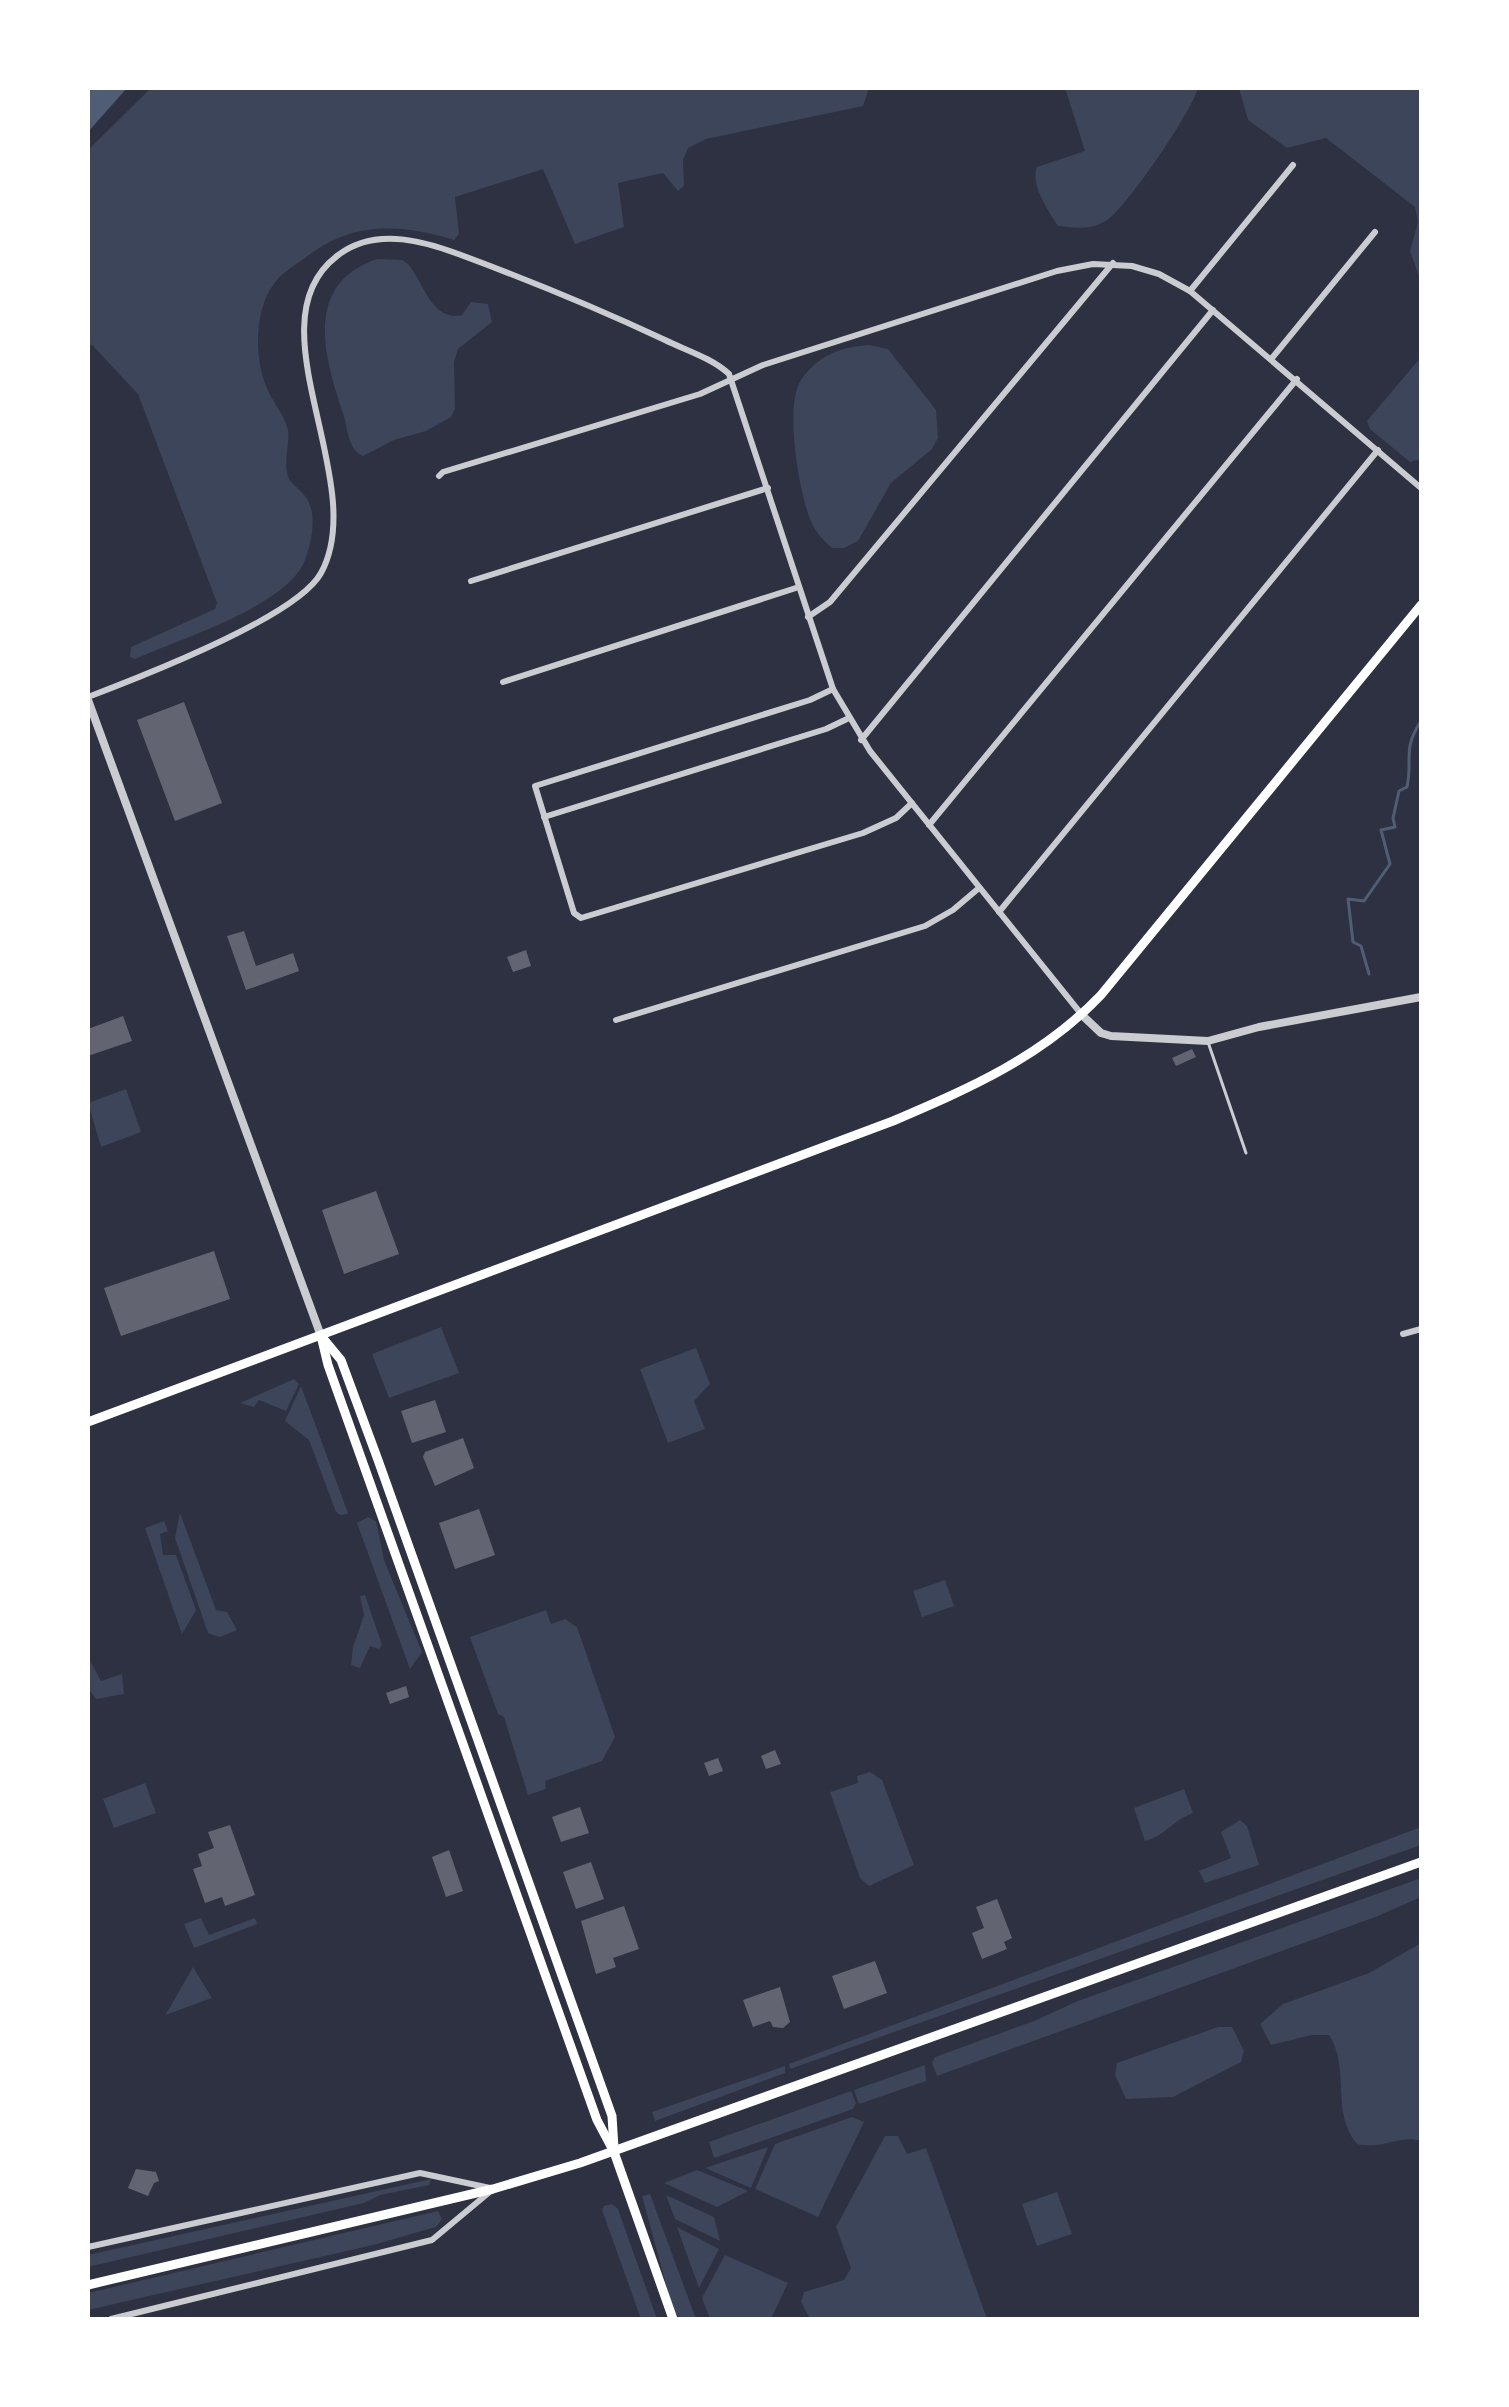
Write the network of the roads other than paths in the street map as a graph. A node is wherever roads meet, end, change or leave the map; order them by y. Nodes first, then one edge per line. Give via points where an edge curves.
1 (1293, 165) dead end
2 (1375, 232) dead end
3 (1113, 263) junction
4 (1190, 291) junction
5 (1213, 310) junction
6 (1272, 358) junction
7 (733, 379) junction
8 (1297, 379) junction
9 (1378, 450) junction
10 (439, 476) dead end
11 (768, 488) junction
12 (1421, 488) edge
13 (471, 581) dead end
14 (799, 587) junction
15 (1421, 605) edge
16 (808, 617) junction
17 (503, 682) dead end
18 (833, 689) junction
19 (88, 699) edge
20 (847, 719) junction
21 (861, 740) junction
22 (912, 803) junction
23 (544, 817) junction
24 (929, 825) junction
25 (979, 888) junction
26 (999, 912) junction
27 (1421, 997) edge
28 (1082, 1015) junction
29 (616, 1020) dead end
30 (1208, 1041) junction
31 (1246, 1153) dead end
32 (1421, 1329) edge
33 (1403, 1334) dead end
34 (321, 1336) junction
35 (88, 1422) edge
36 (440, 1633) junction
37 (426, 1638) junction
38 (516, 1850) junction
39 (502, 1855) junction
40 (1421, 1862) edge
41 (614, 2152) junction
42 (493, 2189) junction
43 (88, 2247) edge
44 (88, 2285) edge
45 (111, 2319) edge
46 (673, 2319) edge

1 - 4 street
2 - 6 street
3 - 4 street via 1159,274
3 - 7 street via 1057,271 962,299
3 - 16 street via 830,602
4 - 5 street
5 - 6 street
5 - 21 street
6 - 8 street
7 - 10 street
7 - 11 street
7 - 19 street via 722,368 599,310 442,247 395,238 348,248 325,265 305,326 308,381 336,515 335,539 319,577 286,605 228,636
8 - 9 street
8 - 24 street
9 - 12 street
9 - 26 street
11 - 13 street
11 - 14 street
14 - 16 street
14 - 17 street
15 - 28 main road
16 - 18 street
18 - 20 street
18 - 23 street via 535,786
19 - 34 street
20 - 21 street
20 - 23 street
21 - 22 street
22 - 23 street via 896,818 863,833 581,918 574,913
22 - 24 street
24 - 25 street
25 - 26 street
25 - 29 street via 925,926
26 - 28 street
27 - 30 street
28 - 30 street via 1111,1036
28 - 34 main road via 1026,1057 970,1089
30 - 31 lane
32 - 33 street
34 - 35 main road
34 - 36 main road via 341,1360
34 - 37 main road
36 - 37 main road
36 - 38 main road
37 - 39 main road
38 - 39 main road
38 - 41 main road via 612,2116
39 - 41 main road via 597,2120
40 - 41 main road
41 - 42 main road
41 - 46 main road
42 - 43 street via 420,2173
42 - 44 main road
42 - 45 street via 432,2240

